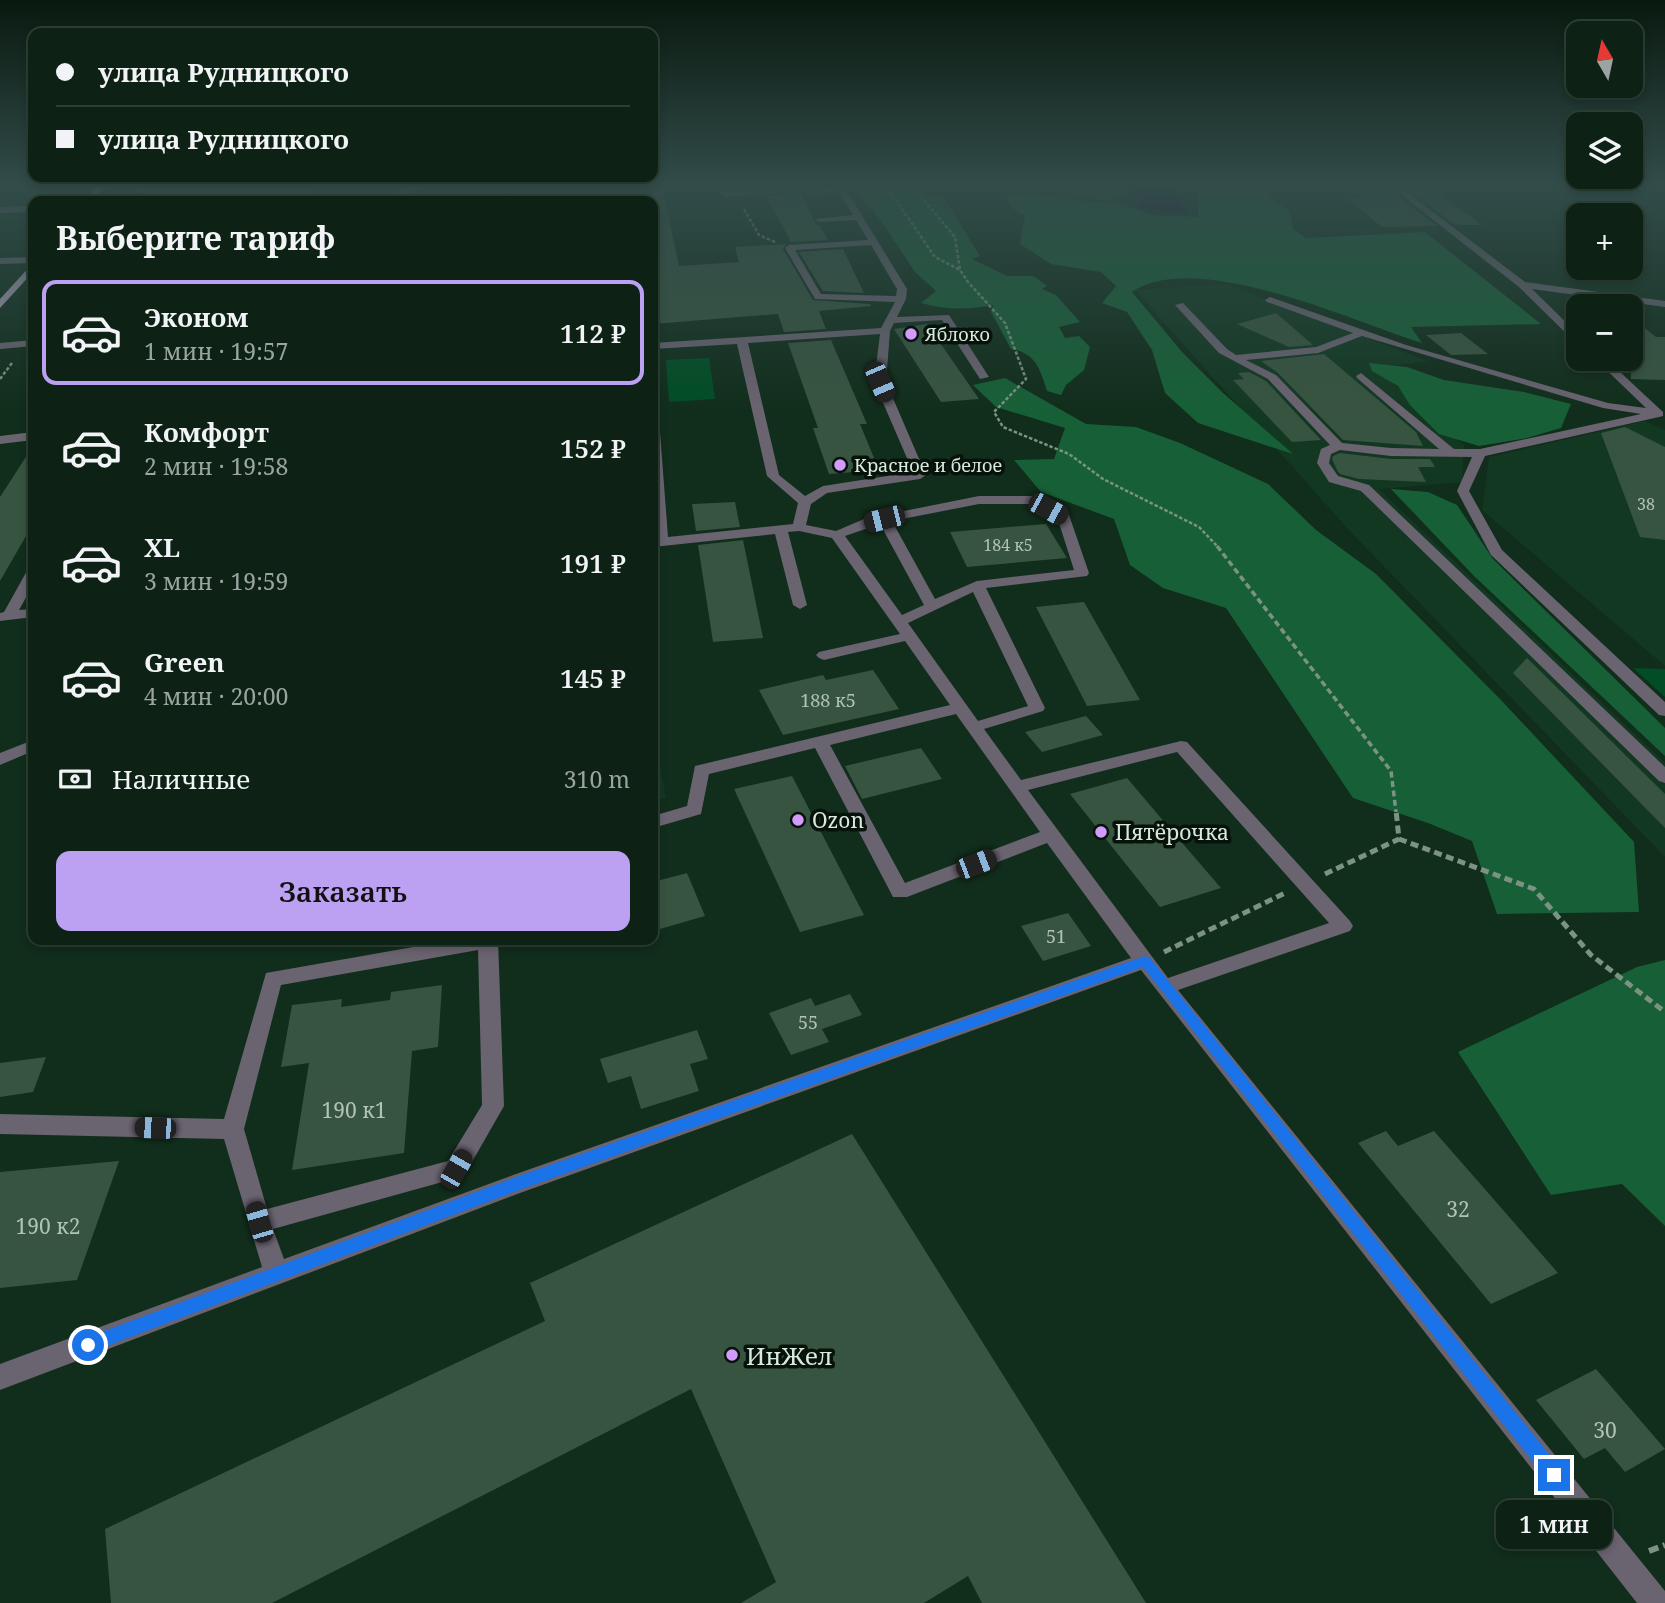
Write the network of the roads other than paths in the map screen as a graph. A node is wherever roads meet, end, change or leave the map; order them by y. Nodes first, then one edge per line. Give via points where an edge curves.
1 (797, 261) edge
2 (885, 261) edge
3 (1491, 261) edge
4 (28, 272) edge
5 (1522, 285) junction
6 (901, 299) junction
7 (1270, 300) dead end
8 (1665, 304) edge
9 (0, 305) edge
10 (1180, 305) dead end
11 (887, 326) junction
12 (1566, 327) edge
13 (1362, 333) junction
14 (742, 341) junction
15 (28, 343) edge
16 (0, 346) edge
17 (658, 346) edge
18 (1234, 358) junction
19 (1613, 371) edge
20 (1361, 376) dead end
21 (984, 377) dead end
22 (1662, 415) edge
23 (28, 437) edge
24 (0, 440) edge
25 (1338, 446) junction
26 (1450, 452) junction
27 (1480, 453) junction
28 (805, 502) junction
29 (884, 519) junction
30 (799, 527) junction
31 (781, 529) junction
32 (836, 535) junction
33 (658, 543) edge
34 (28, 580) edge
35 (977, 585) junction
36 (800, 605) dead end
37 (932, 606) junction
38 (28, 614) edge
39 (5, 617) edge
40 (904, 629) junction
41 (824, 655) dead end
42 (960, 708) junction
43 (1665, 711) edge
44 (974, 727) junction
45 (820, 742) junction
46 (28, 747) edge
47 (0, 760) edge
48 (1665, 777) edge
49 (1016, 787) junction
50 (658, 821) edge
51 (1051, 835) junction
52 (460, 945) edge
53 (488, 945) edge
54 (1145, 961) junction
55 (1164, 987) junction
56 (0, 1124) edge
57 (233, 1129) junction
58 (259, 1222) junction
59 (276, 1274) junction
60 (0, 1377) edge
61 (1656, 1603) edge

1 - 6 street via 818,297
2 - 6 street via 902,289
3 - 5 street
4 - 9 main road
5 - 8 street
5 - 12 street
6 - 11 street
7 - 13 street
10 - 18 street
11 - 14 street
11 - 21 street via 945,317
11 - 28 street via 880,382 920,475 823,490
13 - 18 street via 1318,350
13 - 22 street via 1607,407
14 - 17 street
14 - 28 street via 773,476
15 - 16 street
18 - 25 street via 1272,377
19 - 22 street
20 - 26 street
22 - 27 street
23 - 24 street
25 - 26 street
25 - 48 street via 1325,452 1323,463 1333,479 1366,488
26 - 27 street
27 - 43 street via 1463,491 1496,552
28 - 30 street
29 - 32 street
29 - 35 street via 979,500 1032,500 1064,518 1082,573
29 - 37 street
30 - 31 street
30 - 32 street
31 - 33 street
31 - 36 street
32 - 40 street
34 - 39 street
35 - 37 street
35 - 44 street via 1037,708
37 - 40 street
38 - 39 street
40 - 41 street
40 - 42 street
42 - 44 street
42 - 45 street
44 - 49 street
45 - 50 street via 701,771 695,810
45 - 51 street via 900,892
46 - 47 street
49 - 51 street
49 - 55 street via 1181,746 1343,926
51 - 54 street
52 - 57 street via 272,979
53 - 58 street via 493,1106 456,1169
54 - 55 street
54 - 59 street
55 - 61 street
56 - 57 street
57 - 58 street
58 - 59 street
59 - 60 street

